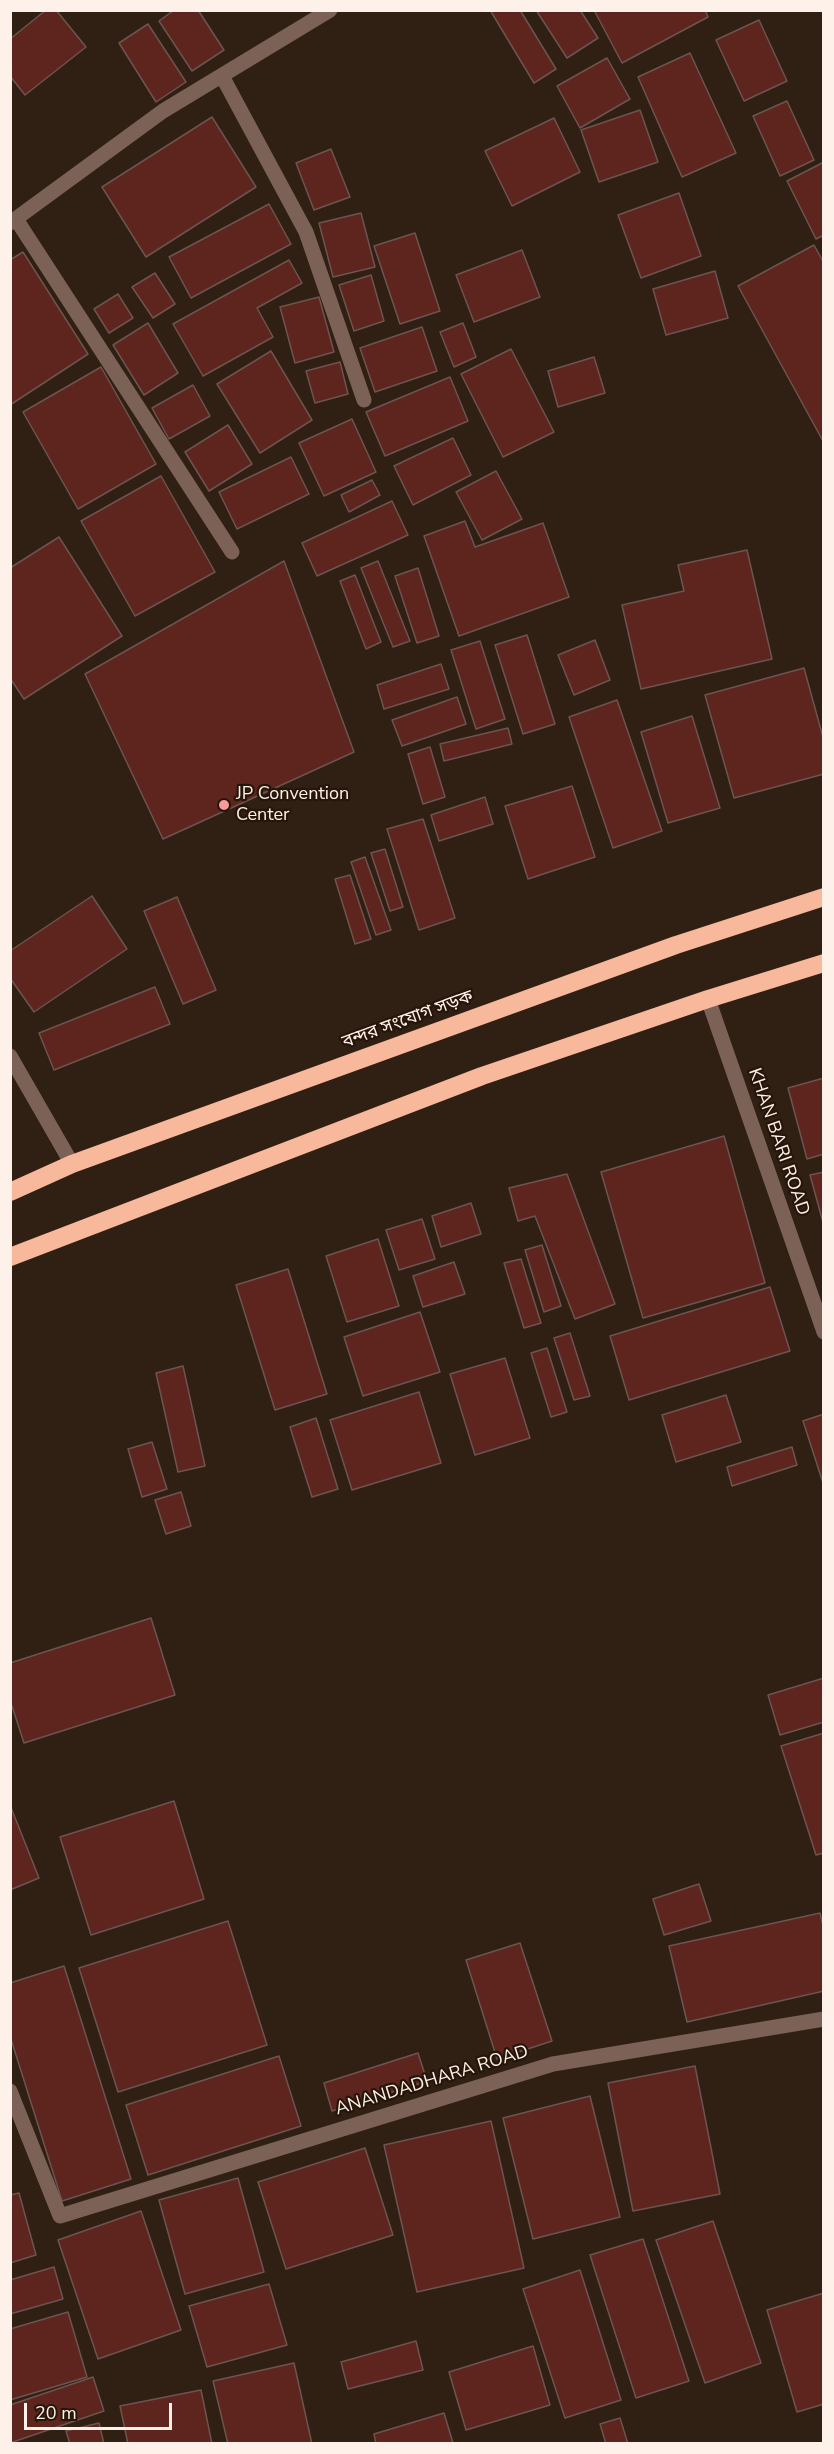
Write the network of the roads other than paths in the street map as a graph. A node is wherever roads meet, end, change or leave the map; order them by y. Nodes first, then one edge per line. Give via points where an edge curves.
1 (330, 10) edge
2 (222, 76) junction
3 (13, 221) edge
4 (364, 400) dead end
5 (232, 552) dead end
6 (824, 897) edge
7 (824, 963) edge
8 (708, 999) junction
9 (10, 1056) edge
10 (72, 1164) junction
11 (10, 1192) edge
12 (10, 1257) edge
13 (824, 1332) edge
14 (824, 2019) edge
15 (10, 2091) edge

1 - 2 street
2 - 3 street via 163,111
2 - 4 street via 306,232
3 - 5 street
6 - 10 highway, বন্দর সংযোগ সড়ক via 676,945
7 - 8 highway
8 - 12 highway via 482,1076
8 - 13 street, KHAN BARI ROAD
9 - 10 street
10 - 11 highway, বন্দর সংযোগ সড়ক
14 - 15 street, ANANDADHARA ROAD via 553,2064 60,2216

